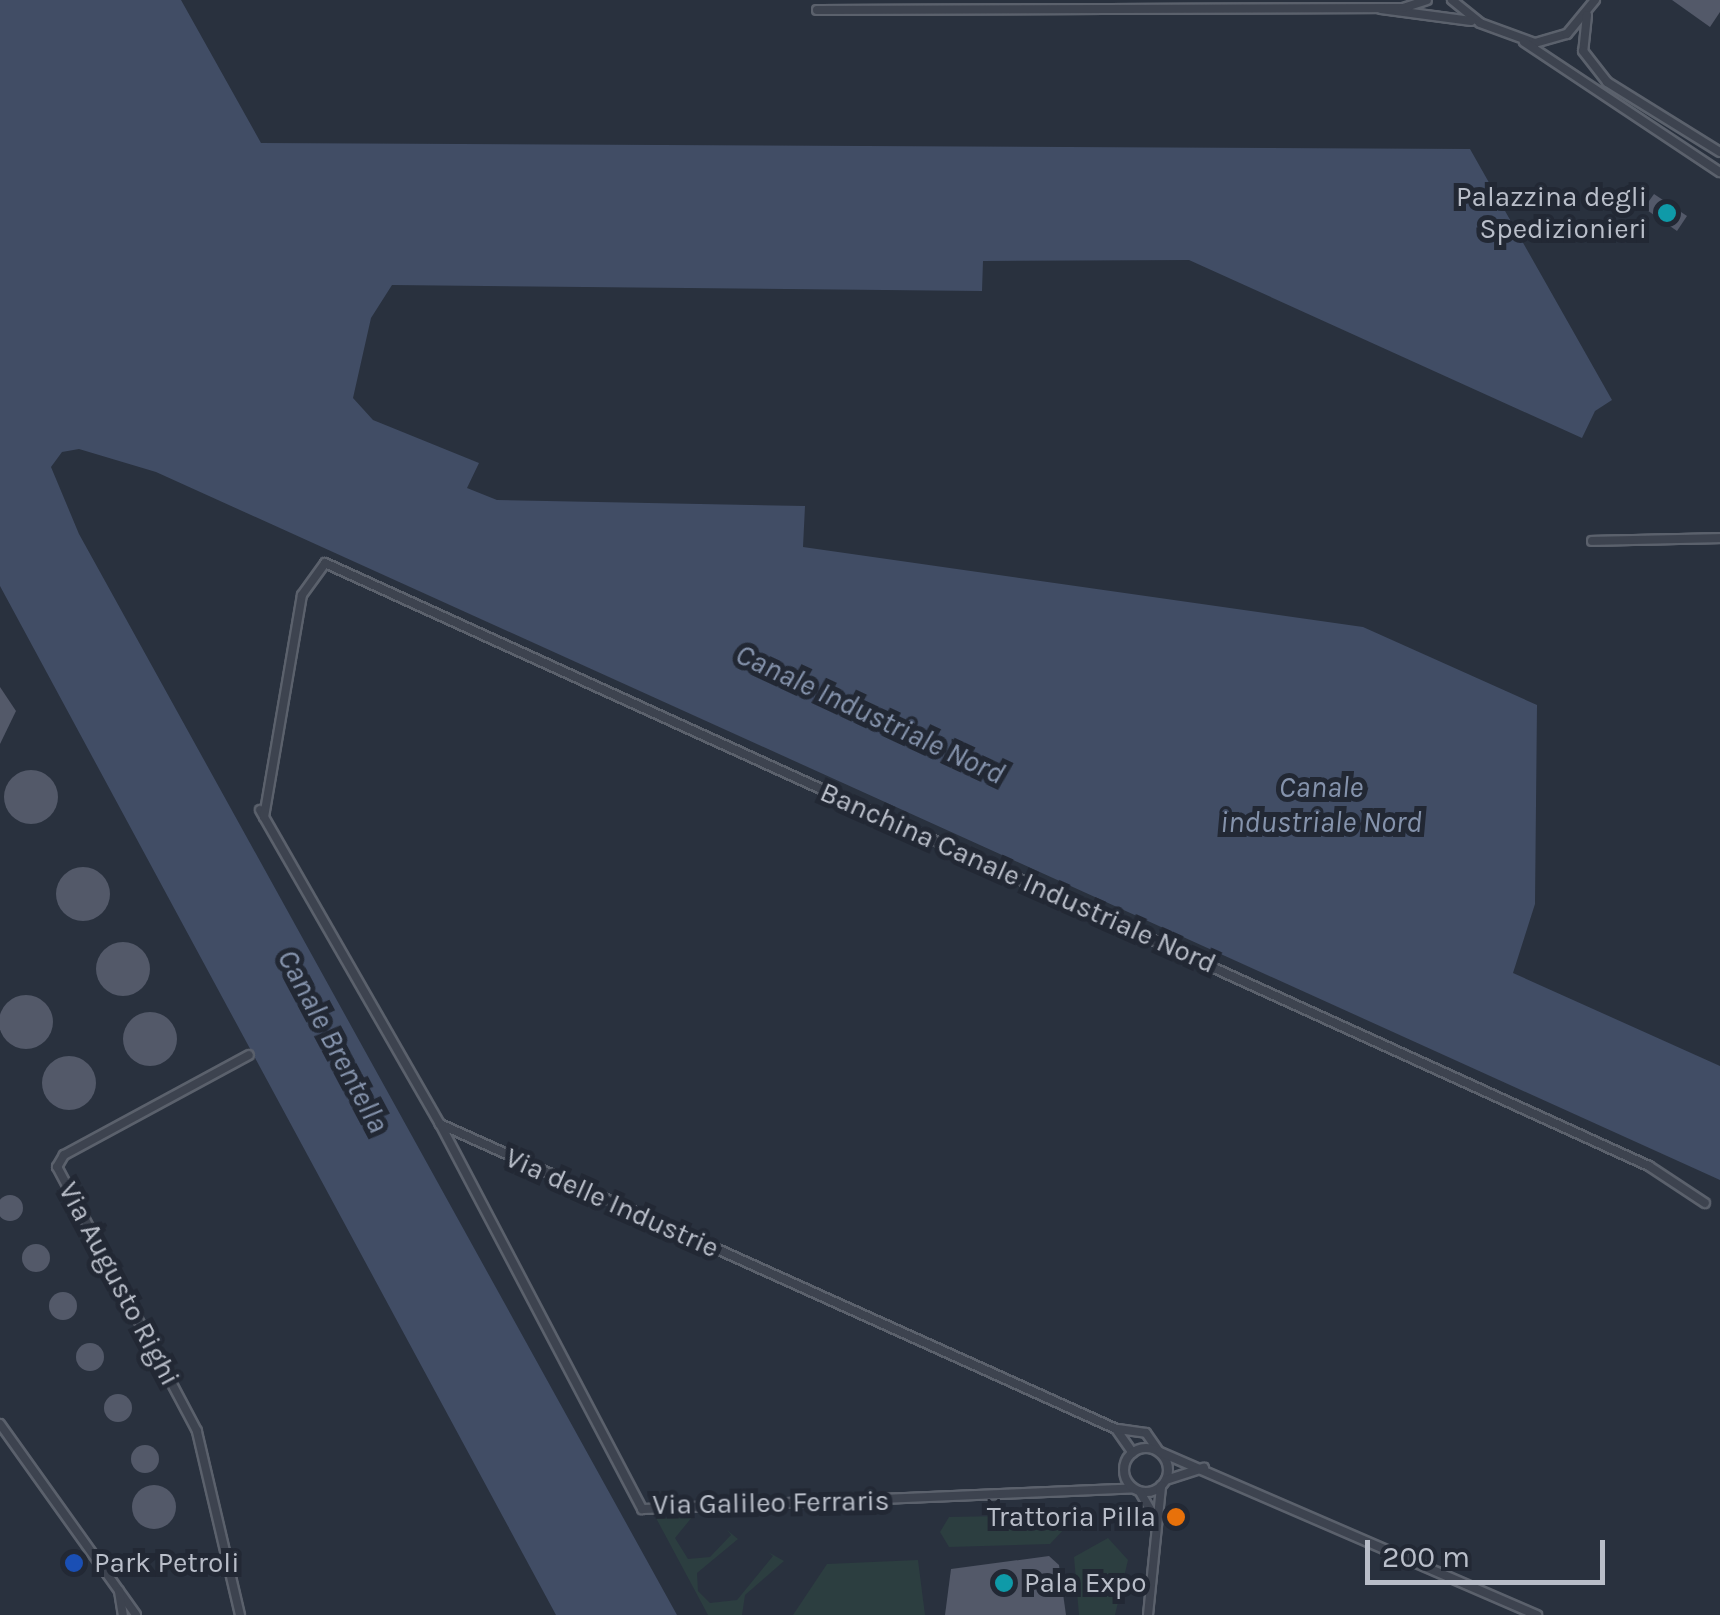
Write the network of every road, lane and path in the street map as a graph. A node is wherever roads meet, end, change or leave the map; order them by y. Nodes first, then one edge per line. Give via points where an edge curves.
1 (1427, 0) edge
2 (1452, 0) edge
3 (1595, 0) edge
4 (1377, 8) junction
5 (817, 10) dead end
6 (1587, 16) junction
7 (1480, 23) junction
8 (1524, 42) junction
9 (1720, 152) edge
10 (1720, 172) edge
11 (1720, 538) edge
12 (1592, 541) dead end
13 (248, 1055) dead end
14 (440, 1124) junction
15 (1705, 1203) dead end
16 (1, 1428) edge
17 (1116, 1428) junction
18 (1159, 1451) junction
19 (1133, 1453) junction
20 (1213, 1469) junction
21 (1126, 1474) junction
22 (1163, 1483) junction
23 (1136, 1490) junction
24 (1092, 1493) junction
25 (1156, 1518) junction
26 (108, 1569) junction
27 (123, 1615) edge
28 (136, 1615) edge
29 (240, 1615) edge
30 (1148, 1615) edge
31 (1537, 1615) edge

1 - 4 street
2 - 7 street
3 - 6 street
4 - 5 street
4 - 7 street
6 - 8 street via 1558,38
6 - 9 street via 1582,51 1607,82
7 - 8 street
8 - 10 street
11 - 12 street
13 - 29 street, Via Augusto Righi via 64,1155 57,1166 198,1431
14 - 15 street, Banchina Canale Industriale Nord via 262,814 302,594 325,563 1650,1166
14 - 17 street, Via delle Industrie
14 - 24 street, Via Galileo Ferraris via 642,1508
16 - 26 street
17 - 18 street, Via delle Industrie via 1146,1433
17 - 19 street
18 - 19 street
18 - 20 street, Via delle Industrie
18 - 22 street
19 - 21 street
20 - 22 street via 1193,1467
20 - 31 street, Via delle Industrie
21 - 23 street
21 - 24 street, Via Galileo Ferraris via 1119,1486
22 - 23 street, Via Galileo Ferraris
22 - 25 street
23 - 24 street, Via Galileo Ferraris
23 - 25 street
25 - 30 street
26 - 27 street
26 - 28 street

